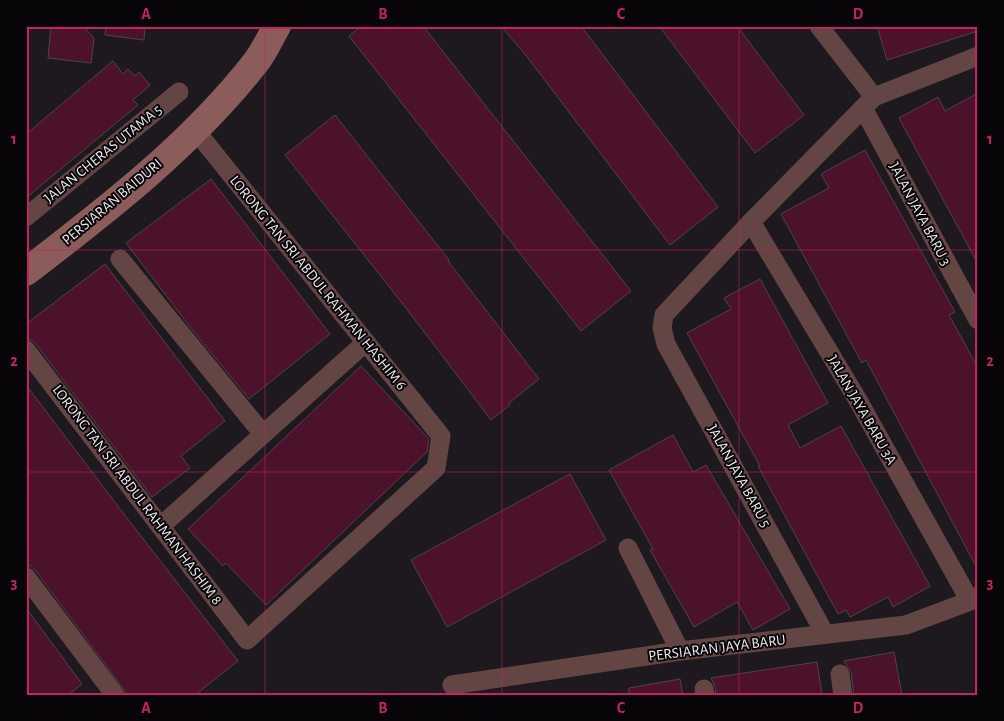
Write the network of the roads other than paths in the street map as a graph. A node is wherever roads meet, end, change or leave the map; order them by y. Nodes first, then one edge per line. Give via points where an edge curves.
1 (277, 26) edge
2 (819, 26) edge
3 (978, 56) edge
4 (179, 92) dead end
5 (869, 103) junction
6 (196, 131) junction
7 (26, 216) edge
8 (750, 222) junction
9 (120, 258) dead end
10 (26, 272) edge
11 (978, 320) edge
12 (366, 342) junction
13 (26, 350) edge
14 (264, 434) junction
15 (161, 526) junction
16 (628, 548) dead end
17 (26, 577) edge
18 (974, 599) edge
19 (826, 634) junction
20 (247, 640) joint
21 (680, 651) junction
22 (840, 674) dead end
23 (452, 685) dead end
24 (116, 695) edge
25 (843, 695) edge

1 - 6 street, PERSIARAN BAIDURI via 257,61
2 - 5 street, JALAN JAYA BARU 3
3 - 5 street
4 - 7 street, JALAN CHERAS UTAMA 5
5 - 8 street
5 - 11 street, JALAN JAYA BARU 3
6 - 10 street, PERSIARAN BAIDURI via 94,219
6 - 12 street, LORONG TAN SRI ABDUL RAHMAN HASHIM 6
8 - 18 street, JALAN JAYA BARU 3A
8 - 19 street, JALAN JAYA BARU 5 via 664,315 662,328 666,344
9 - 14 street
12 - 14 street
12 - 20 street, LORONG TAN SRI ABDUL RAHMAN HASHIM 6 via 441,436 436,468
13 - 15 street, LORONG TAN SRI ABDUL RAHMAN HASHIM 8
14 - 15 street
15 - 20 street, LORONG TAN SRI ABDUL RAHMAN HASHIM 8
16 - 21 street
17 - 24 street
18 - 19 street, PERSIARAN JAYA BARU via 906,625
19 - 21 street, PERSIARAN JAYA BARU
21 - 23 street, PERSIARAN JAYA BARU
22 - 25 street

